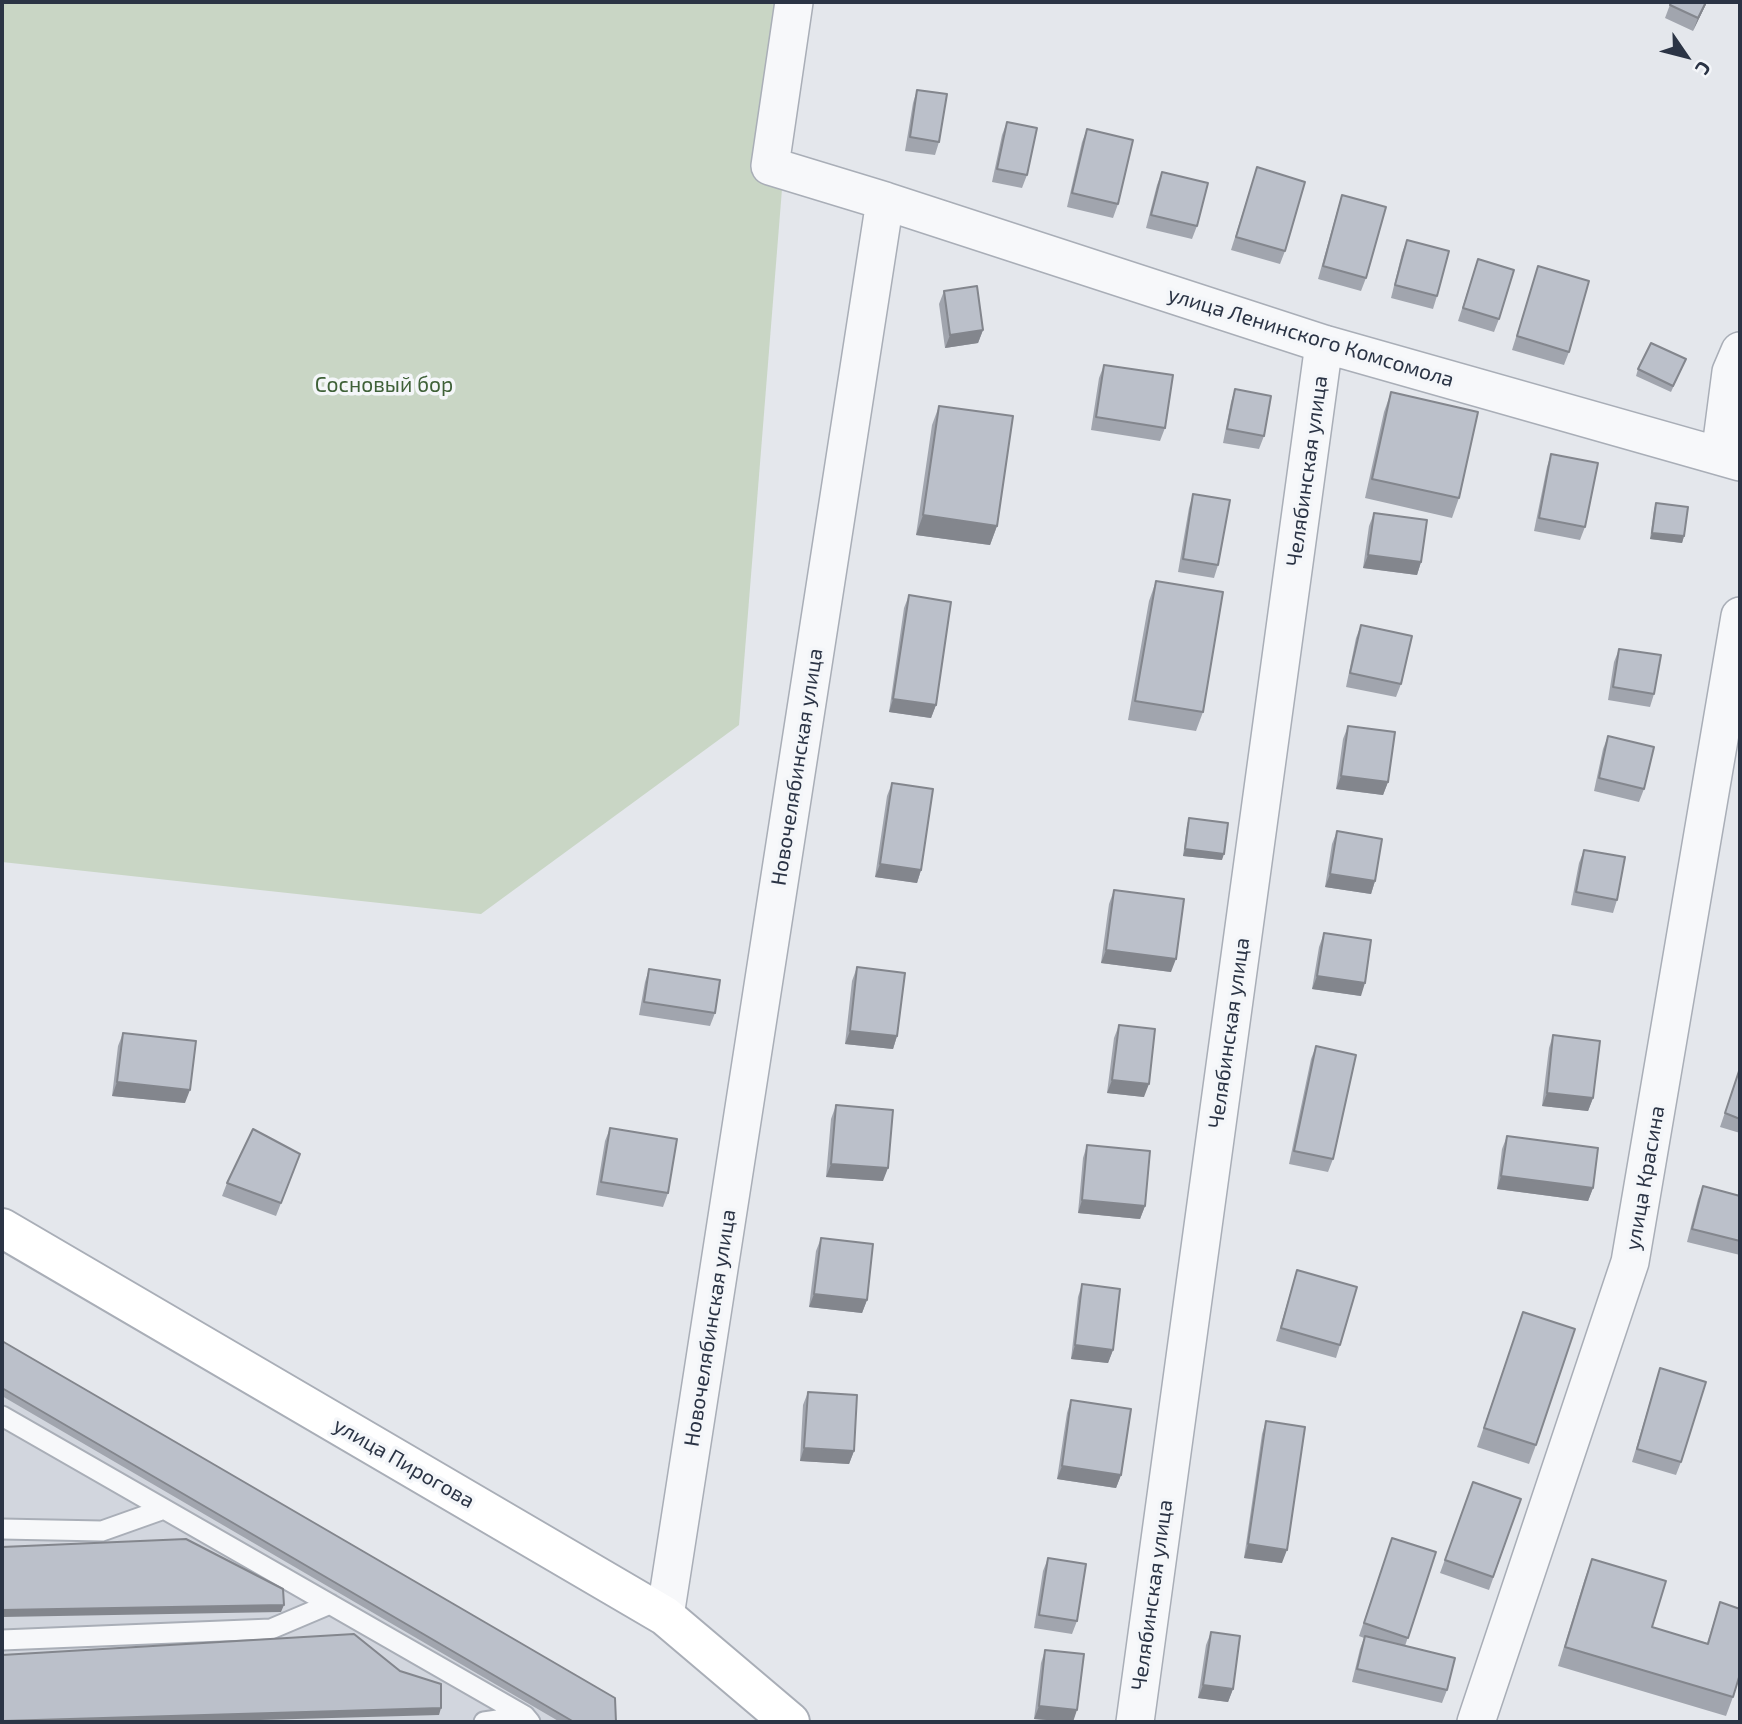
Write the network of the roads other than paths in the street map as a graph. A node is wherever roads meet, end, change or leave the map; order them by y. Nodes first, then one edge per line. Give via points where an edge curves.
1 (794, 2) edge
2 (885, 201) junction
3 (1324, 344) junction
4 (1740, 351) edge
5 (1730, 459) edge
6 (1740, 616) edge
7 (2, 1228) edge
8 (2, 1416) edge
9 (164, 1509) junction
10 (2, 1529) edge
11 (330, 1604) junction
12 (665, 1616) junction
13 (2, 1640) edge
14 (527, 1719) edge
15 (484, 1722) edge
16 (790, 1722) edge
17 (1135, 1722) edge
18 (1476, 1722) edge

1 - 2 street via 770,166
2 - 3 street, улица Ленинского Комсомола
2 - 12 street, Новочелябинская улица
3 - 5 street, улица Ленинского Комсомола
3 - 17 street, Челябинская улица
4 - 5 street via 1731,372
6 - 18 street, улица Красина via 1630,1262
7 - 12 street, улица Пирогова
8 - 9 lane
9 - 10 lane via 102,1531
9 - 11 lane
11 - 13 lane via 271,1629
11 - 14 lane
12 - 16 street, улица Пирогова
14 - 15 lane

